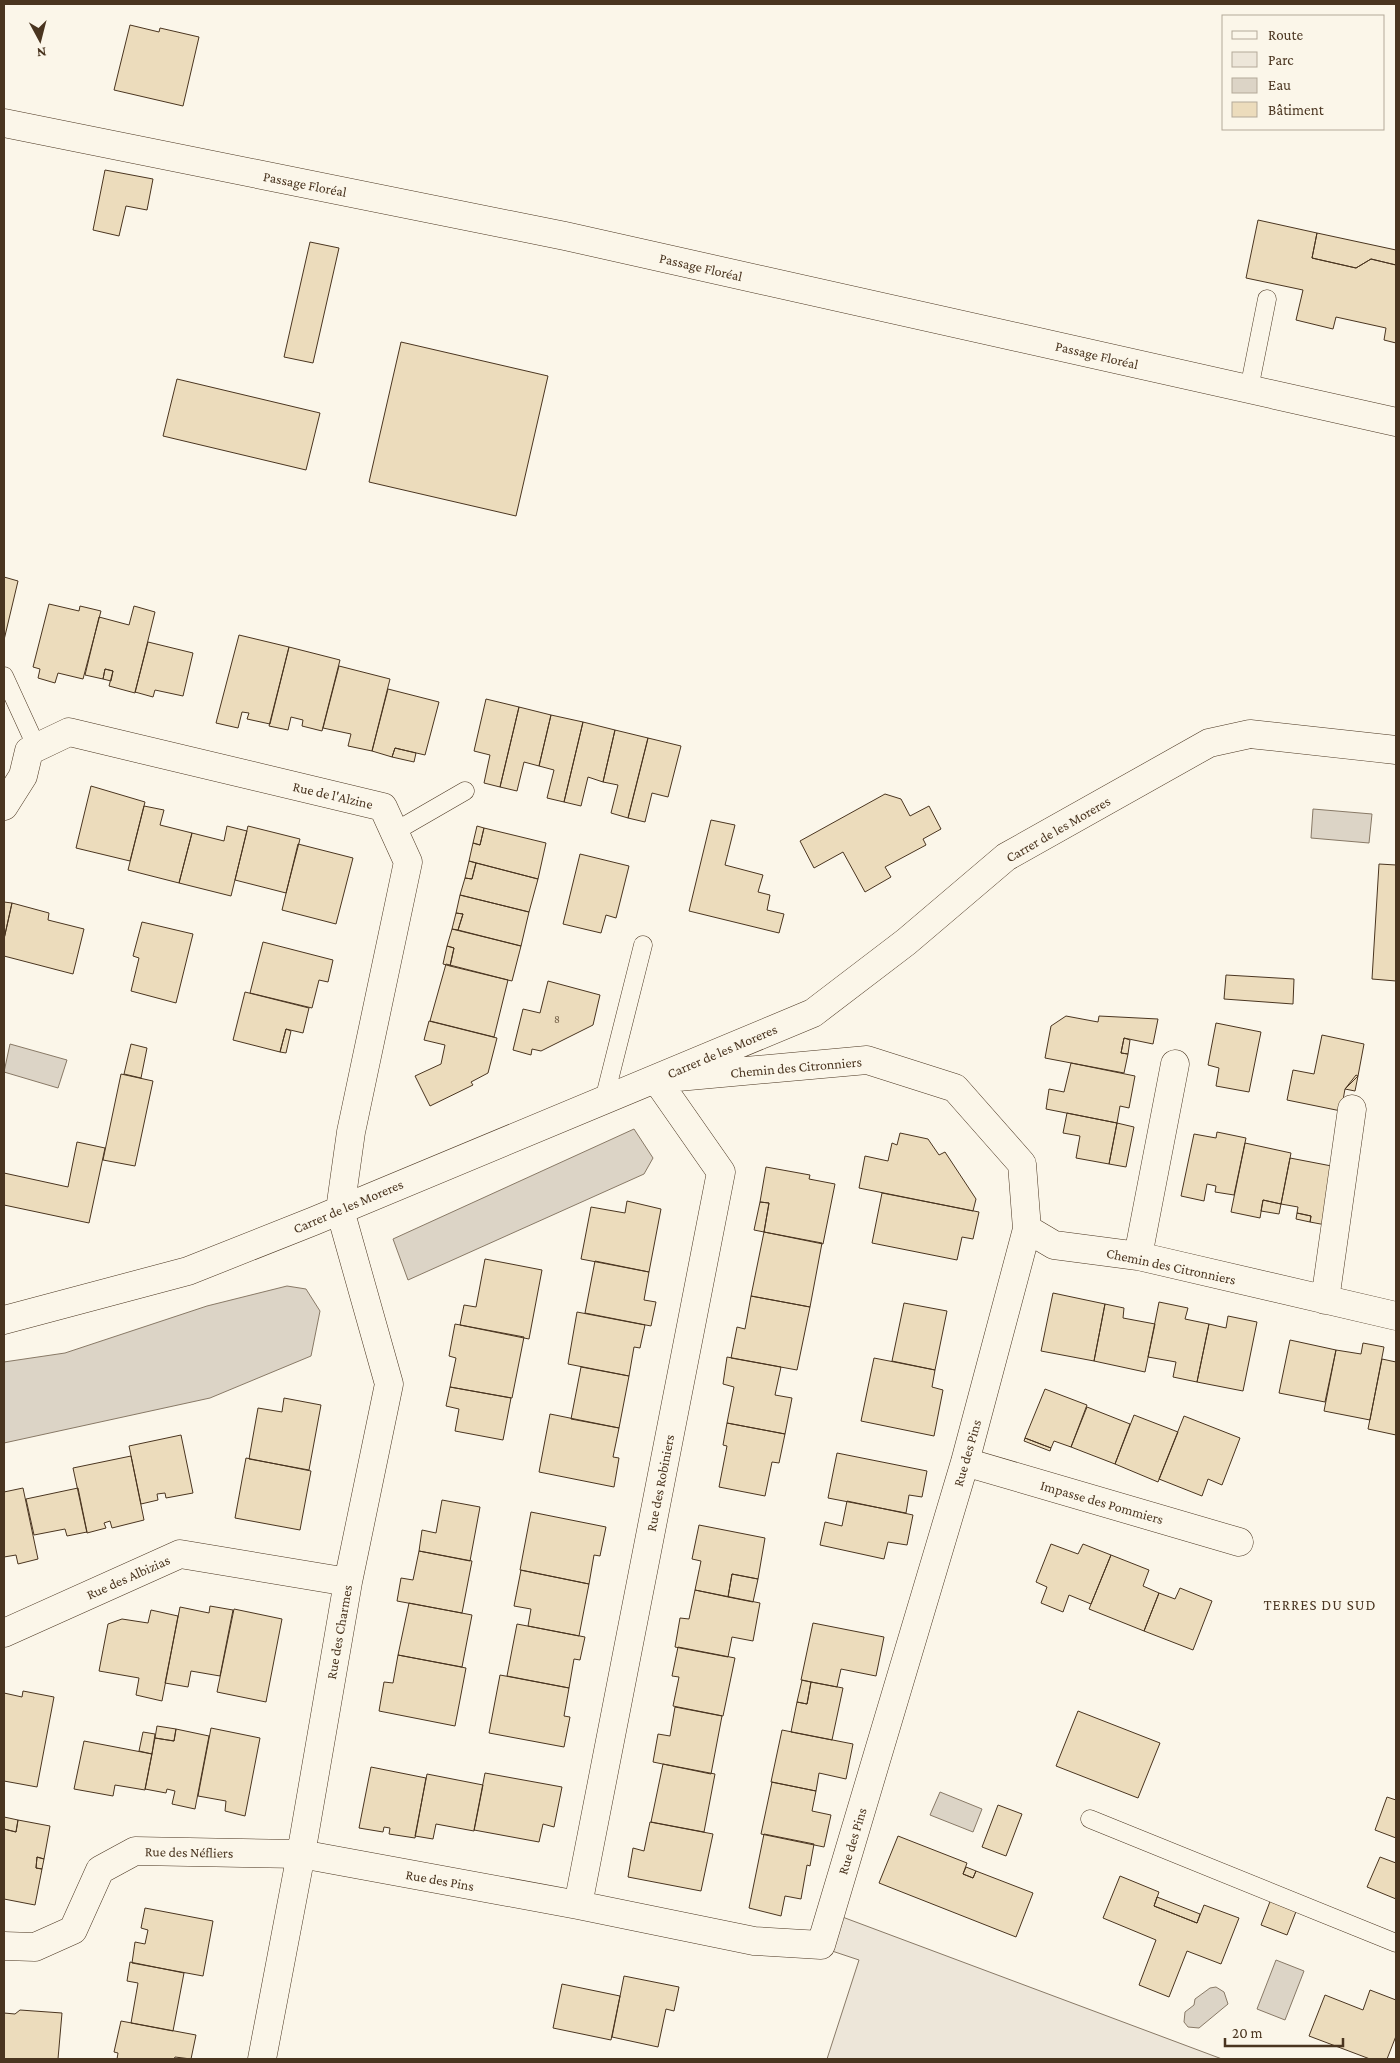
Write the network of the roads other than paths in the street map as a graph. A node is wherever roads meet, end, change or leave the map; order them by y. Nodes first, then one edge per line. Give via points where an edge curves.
1 (4, 123) edge
2 (1267, 299) dead end
3 (1249, 389) junction
4 (1396, 422) edge
5 (4, 676) edge
6 (37, 748) junction
7 (1396, 750) edge
8 (465, 791) dead end
9 (4, 806) edge
10 (394, 832) junction
11 (643, 945) dead end
12 (1175, 1064) dead end
13 (656, 1079) junction
14 (604, 1100) junction
15 (1352, 1108) dead end
16 (340, 1210) junction
17 (1027, 1229) junction
18 (1138, 1256) junction
19 (1326, 1300) junction
20 (1396, 1316) edge
21 (4, 1320) edge
22 (965, 1462) junction
23 (1239, 1542) dead end
24 (348, 1582) junction
25 (4, 1633) edge
26 (1090, 1819) dead end
27 (301, 1854) junction
28 (578, 1905) junction
29 (1396, 1943) edge
30 (4, 1946) edge
31 (262, 2059) edge

1 - 3 street, Passage Floréal via 565,236
2 - 3 lane
3 - 4 street, Passage Floréal
5 - 6 lane
6 - 9 street via 29,751 23,776
6 - 10 street, Rue de l'Alzine via 69,732 78,734 383,807
7 - 13 street, Carrer de les Moreres via 1250,734 1209,743 1006,857 906,942 813,1013
8 - 10 lane
10 - 16 street, Rue de l'Alzine via 408,862 351,1132
11 - 14 lane
12 - 18 street
13 - 14 street, Carrer de les Moreres
13 - 17 street, Chemin des Citronniers via 867,1060 955,1088 1022,1164
13 - 28 street, Rue des Robiniers via 721,1172
14 - 16 street, Carrer de les Moreres
15 - 19 street
16 - 21 street, Carrer de les Moreres via 188,1271
16 - 24 street, Rue des Charmes via 389,1384
17 - 18 street, Chemin des Citronniers via 1054,1245
17 - 22 street, Rue des Pins
18 - 19 street, Chemin des Citronniers
19 - 20 street, Chemin des Citronniers
22 - 23 street, Impasse des Pommiers
22 - 28 street, Rue des Pins via 821,1945 754,1941
24 - 25 street, Rue des Albizias via 180,1554
24 - 27 street, Rue des Charmes
26 - 29 lane
27 - 28 street, Rue des Pins
27 - 30 street, Rue des Néfliers via 135,1851 100,1870 73,1930 35,1948
27 - 31 street, Rue des Charmes

